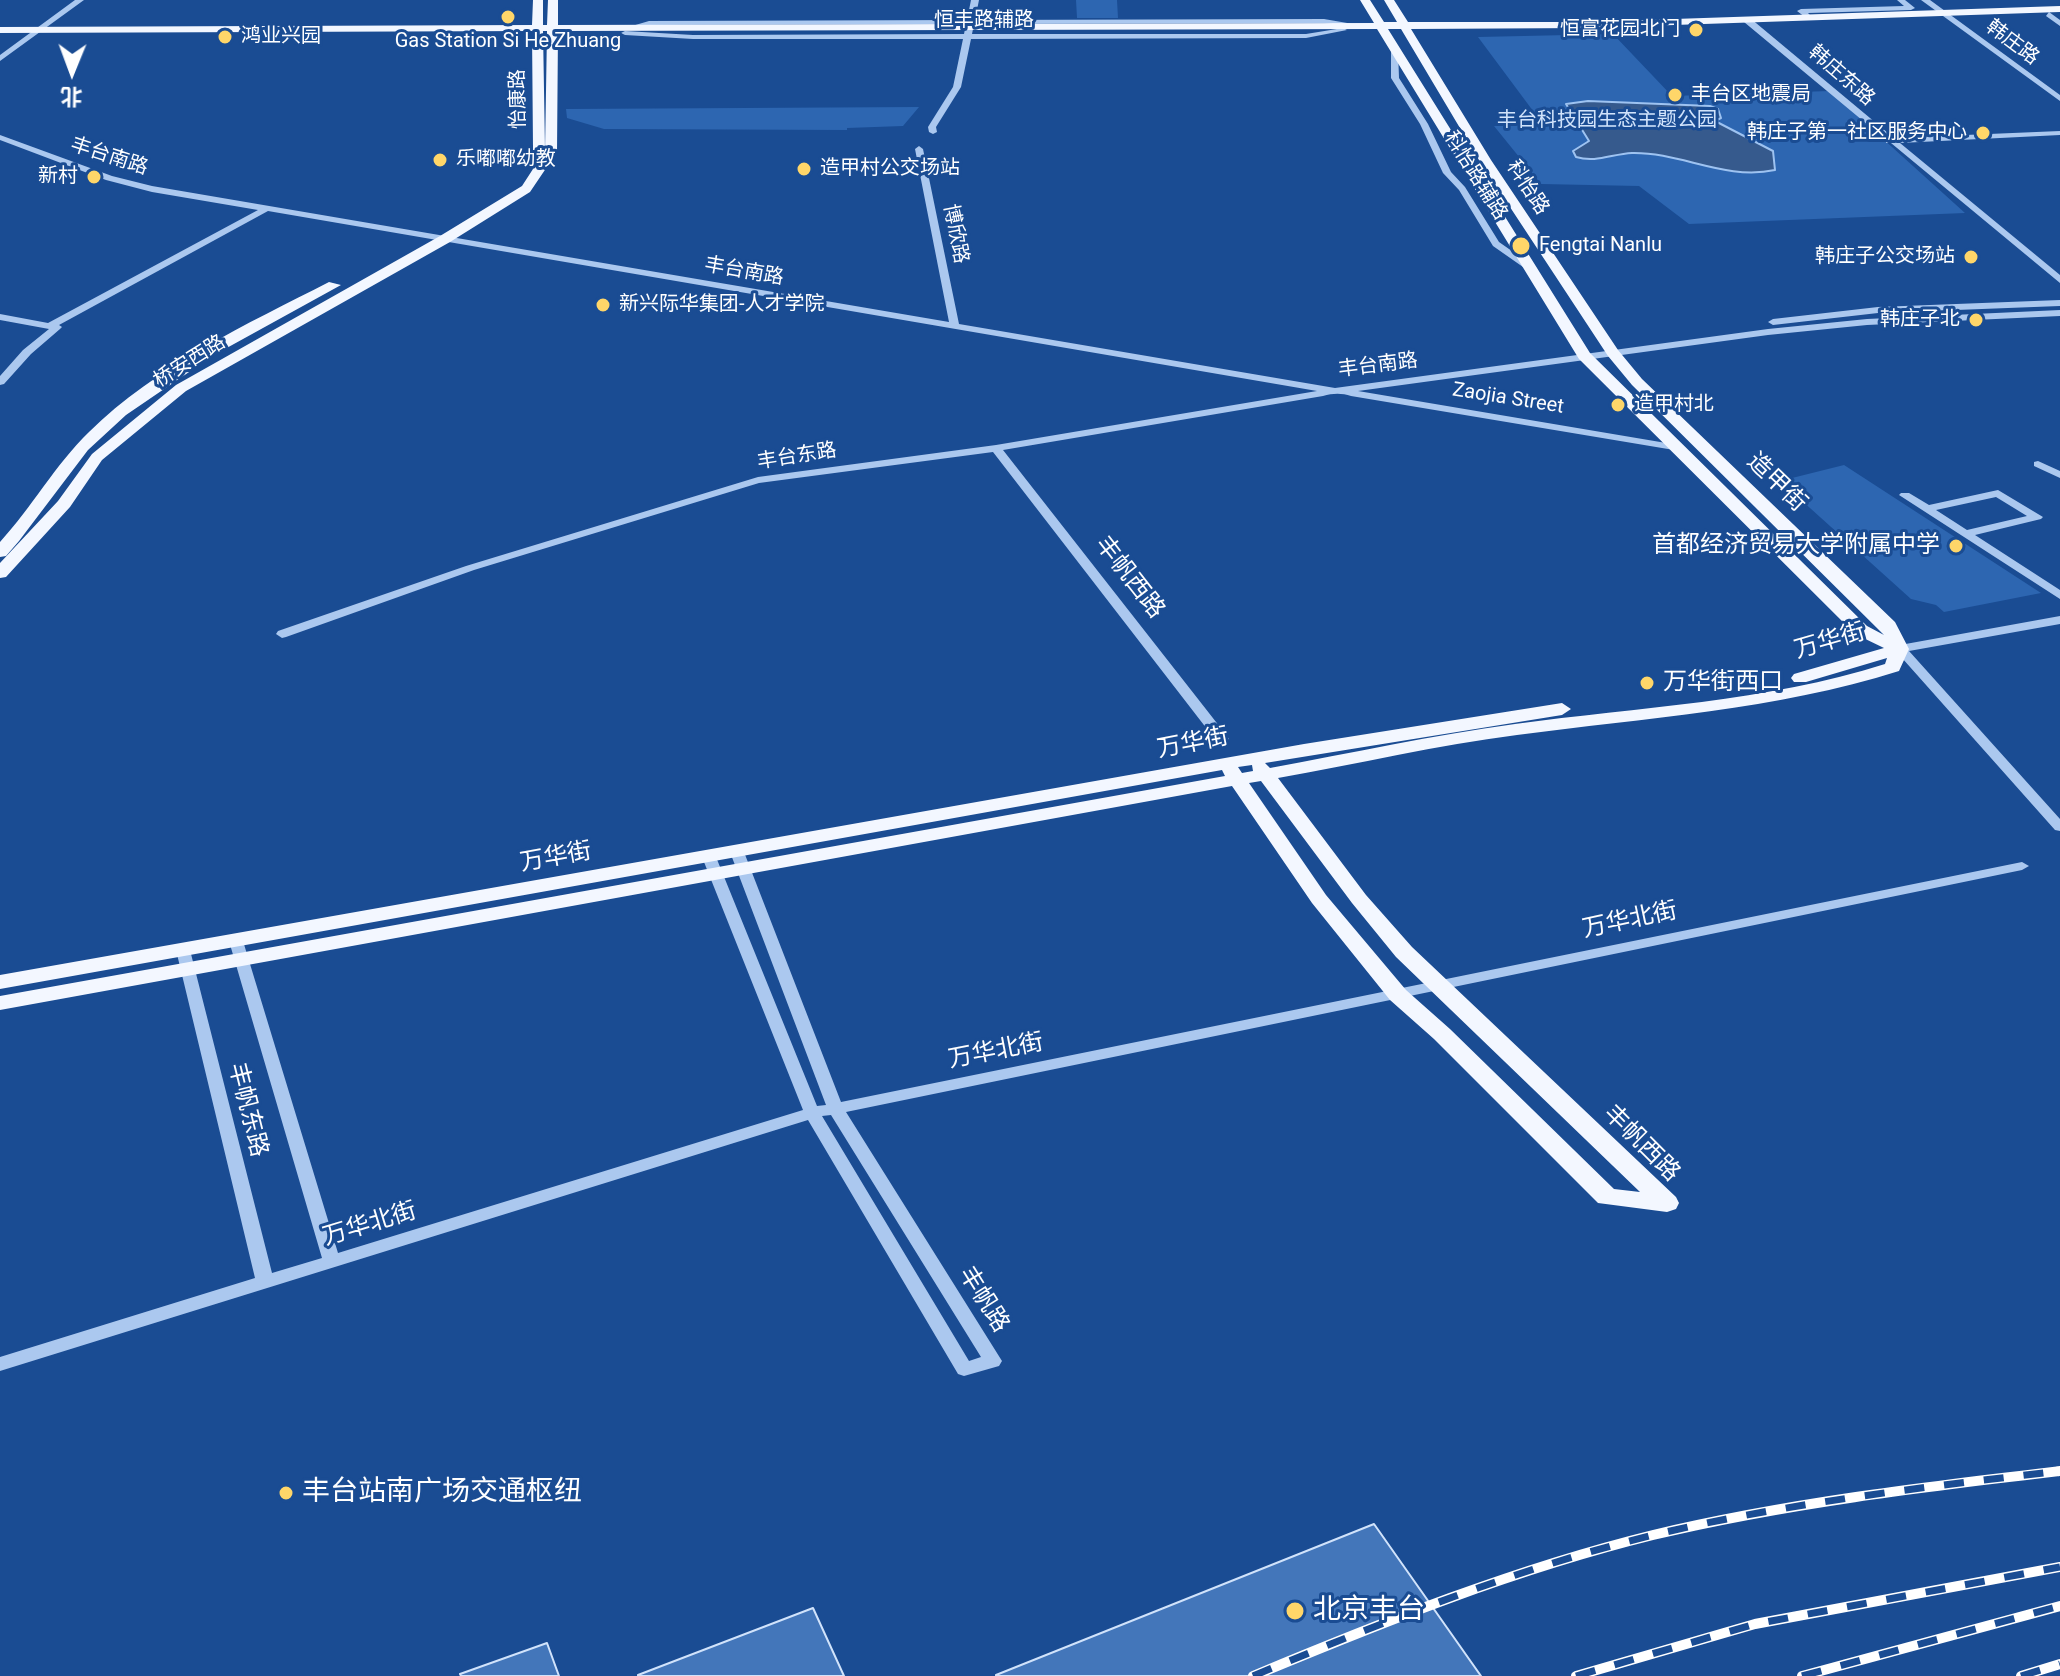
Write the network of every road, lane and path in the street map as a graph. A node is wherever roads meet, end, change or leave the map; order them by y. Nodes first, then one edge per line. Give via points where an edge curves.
1 (80, 0) edge
2 (538, 0) edge
3 (553, 0) edge
4 (975, 0) edge
5 (1365, 0) edge
6 (1389, 0) edge
7 (1901, 0) edge
8 (1925, 0) edge
9 (2056, 12) edge
10 (1947, 15) junction
11 (1809, 18) junction
12 (1750, 22) junction
13 (2060, 24) edge
14 (970, 28) junction
15 (1381, 28) junction
16 (1405, 28) junction
17 (0, 30) edge
18 (537, 30) junction
19 (554, 30) junction
20 (36, 33) junction
21 (0, 37) edge
22 (1394, 50) junction
23 (0, 59) edge
24 (2060, 99) edge
25 (933, 132) dead end
26 (2060, 133) edge
27 (0, 137) edge
28 (1889, 141) junction
29 (919, 149) dead end
30 (266, 209) junction
31 (428, 236) junction
32 (445, 239) junction
33 (1526, 265) junction
34 (2060, 280) edge
35 (2060, 303) edge
36 (2060, 313) edge
37 (0, 317) edge
38 (53, 326) junction
39 (955, 326) junction
40 (1610, 349) junction
41 (1584, 356) junction
42 (0, 382) edge
43 (1335, 391) junction
44 (1674, 447) junction
45 (996, 448) junction
46 (2038, 464) dead end
47 (2060, 475) edge
48 (1905, 495) dead end
49 (1927, 509) junction
50 (1965, 534) junction
51 (0, 552) edge
52 (0, 573) edge
53 (2060, 595) edge
54 (2060, 620) edge
55 (282, 634) dead end
56 (1900, 649) junction
57 (1222, 739) dead end
58 (1260, 767) junction
59 (1232, 772) junction
60 (2060, 827) edge
61 (740, 859) junction
62 (713, 865) junction
63 (2022, 866) dead end
64 (239, 951) junction
65 (185, 960) junction
66 (0, 982) edge
67 (1437, 987) junction
68 (1398, 995) junction
69 (0, 1003) edge
70 (836, 1109) junction
71 (812, 1113) junction
72 (332, 1262) junction
73 (265, 1282) junction
74 (0, 1364) edge

1 - 20 street
2 - 18 main road, 怡康路
3 - 19 main road, 怡康路
4 - 14 street
5 - 15 main road, 科怡路
6 - 16 main road, 科怡路
7 - 11 street via 1911,8 1801,11
8 - 10 street, 韩庄路
9 - 10 main road
9 - 13 street
10 - 11 main road
10 - 12 main road
10 - 24 street, 韩庄路
11 - 12 main road
12 - 16 main road
12 - 28 street, 韩庄东路
14 - 15 main road
14 - 19 main road
14 - 25 street via 957,87
15 - 16 main road
15 - 22 main road, 科怡路
16 - 40 main road, 科怡路
17 - 20 main road
18 - 19 main road
18 - 20 main road
18 - 31 main road, 怡康路 via 539,149 534,161 514,185
19 - 32 main road, 怡康路 via 552,142 545,165 526,189
20 - 21 main road
20 - 23 street
22 - 33 main road, 科怡路
22 - 33 street, 科怡路辅路 via 1395,78 1447,173 1496,244
26 - 28 street
27 - 30 street, 丰台南路 via 123,183
28 - 34 street, 韩庄东路
29 - 39 street, 博欣路
30 - 31 street, 丰台南路
30 - 38 street
31 - 32 street, 丰台南路
31 - 51 main road, 桥安西路 via 304,300 130,405 95,434
32 - 39 street, 丰台南路
32 - 52 main road, 桥安西路 via 181,388 142,417 97,457 64,504
33 - 41 main road, 科怡路
35 - 40 street, 丰台南路 via 1859,312
36 - 40 street, 丰台南路 via 1867,322
37 - 38 street
38 - 42 street
39 - 43 street, 丰台南路
40 - 41 street, 丰台南路
40 - 56 main road, 造甲街 via 1637,382 1889,626
41 - 43 street, 丰台南路
41 - 44 main road, 造甲街
43 - 44 street, Zaojia Street
43 - 45 street, 丰台东路
44 - 56 main road, 造甲街 via 1861,630
45 - 55 street, 丰台东路 via 758,480 470,568
45 - 57 street, 丰帆西路
46 - 47 street
48 - 49 street
49 - 50 street
49 - 50 street via 1998,493 2037,517
50 - 53 street
54 - 56 street
56 - 58 main road, 万华街 via 1893,667 1809,690
56 - 60 street
58 - 59 main road, 万华街
58 - 67 main road, 丰帆西路 via 1359,899
59 - 61 main road, 万华街
59 - 68 main road, 丰帆西路 via 1319,899
61 - 62 main road, 万华街
61 - 70 street, 丰帆路
62 - 64 main road, 万华街
62 - 71 street, 丰帆路
63 - 67 street, 万华北街
64 - 65 main road, 万华街
64 - 72 street, 丰帆东路
65 - 66 main road, 万华街
65 - 69 main road, 万华街
65 - 73 street, 丰帆东路
67 - 68 street, 万华北街
67 - 68 main road, 丰帆西路 via 1667,1203 1607,1197
68 - 70 street, 万华北街
70 - 71 street, 万华北街
70 - 71 street, 丰帆路 via 993,1361 964,1369
71 - 72 street, 万华北街
72 - 73 street, 万华北街
73 - 74 street, 万华北街

